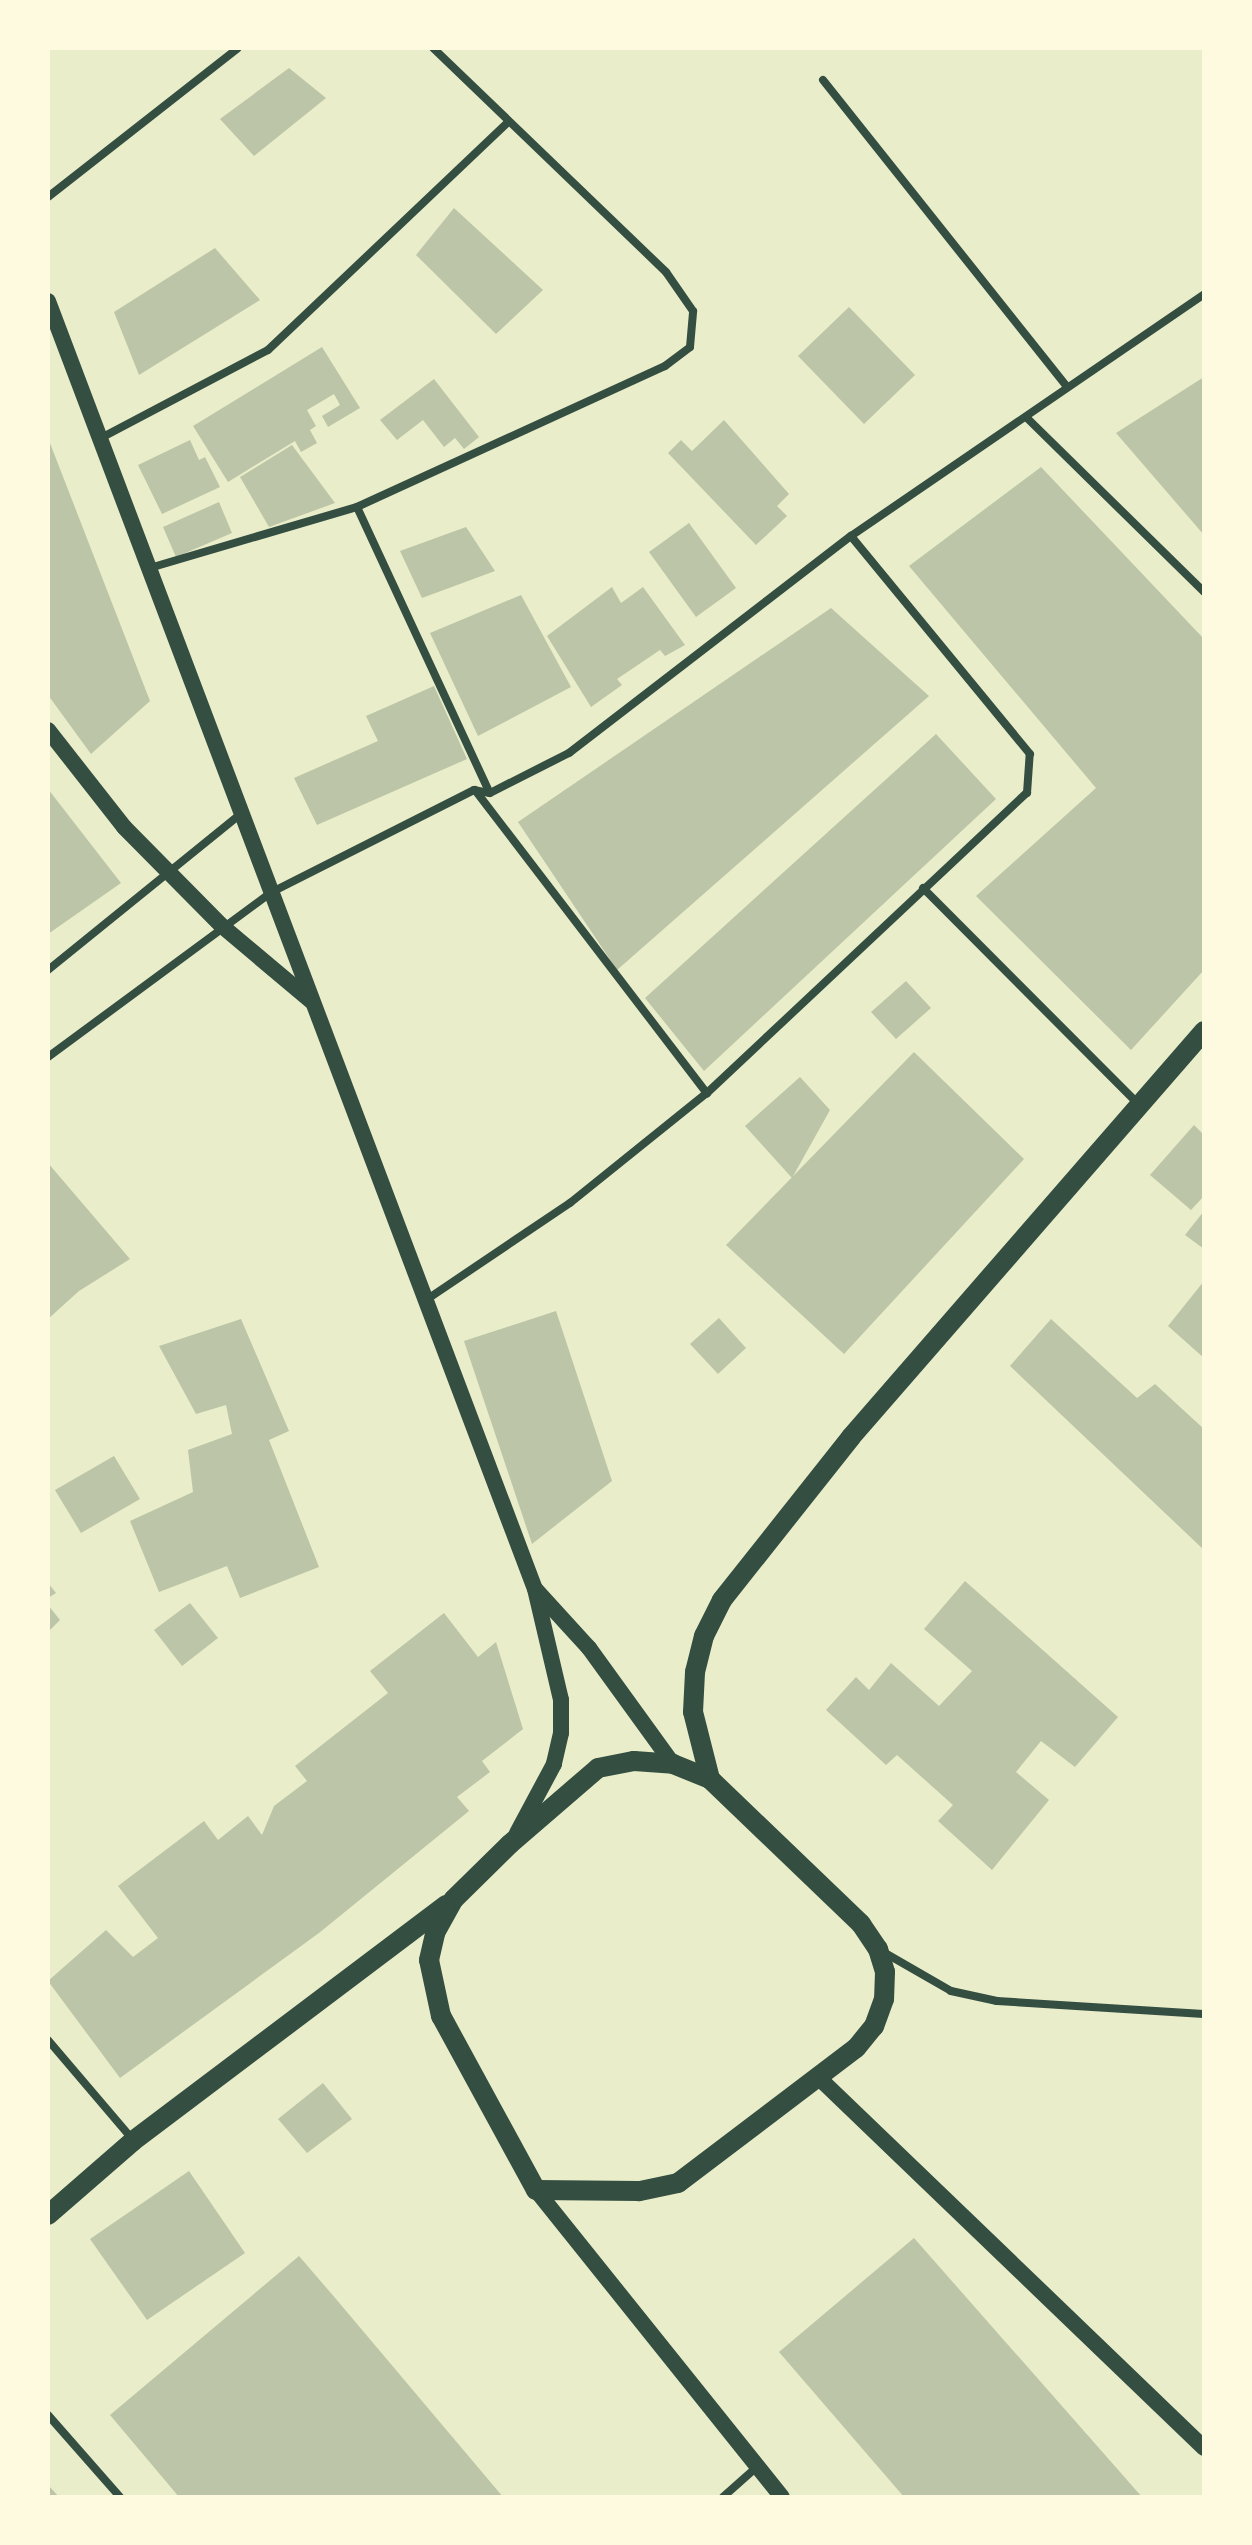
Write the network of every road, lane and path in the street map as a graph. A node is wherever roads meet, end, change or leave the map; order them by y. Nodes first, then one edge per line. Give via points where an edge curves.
1 (238, 48) edge
2 (433, 48) edge
3 (823, 80) dead end
4 (509, 121) junction
5 (48, 197) edge
6 (1204, 294) edge
7 (48, 301) edge
8 (1066, 386) junction
9 (1026, 417) junction
10 (97, 440) junction
11 (357, 507) junction
12 (851, 536) junction
13 (153, 567) junction
14 (1204, 592) edge
15 (48, 730) edge
16 (474, 790) junction
17 (490, 793) junction
18 (243, 813) junction
19 (167, 870) junction
20 (923, 888) junction
21 (272, 892) junction
22 (222, 926) junction
23 (48, 970) edge
24 (313, 1004) junction
25 (1204, 1031) edge
26 (48, 1057) edge
27 (707, 1093) junction
28 (1140, 1106) junction
29 (426, 1300) junction
30 (535, 1589) junction
31 (673, 1764) junction
32 (710, 1779) junction
33 (510, 1844) junction
34 (453, 1900) junction
35 (878, 1949) junction
36 (1204, 2014) edge
37 (48, 2040) edge
38 (818, 2077) junction
39 (133, 2141) junction
40 (536, 2190) junction
41 (48, 2215) edge
42 (48, 2415) edge
43 (1204, 2448) edge
44 (758, 2466) junction
45 (120, 2497) edge
46 (723, 2497) edge
47 (782, 2497) edge

1 - 5 street
2 - 4 street
3 - 8 street
4 - 10 street via 268,350
4 - 11 street via 666,272 693,311 690,347 665,366
6 - 8 street
7 - 10 main road
8 - 9 street
9 - 12 street
9 - 14 street
10 - 13 main road
11 - 13 street
11 - 17 street
12 - 17 street via 569,753
12 - 20 street via 1030,754 1027,793
13 - 18 main road
15 - 19 main road via 124,827
16 - 17 street
16 - 21 street
16 - 27 street
18 - 19 street
18 - 21 main road
19 - 22 main road
19 - 23 street
20 - 27 street
20 - 28 street
21 - 22 street
21 - 24 main road
22 - 24 main road
22 - 26 street via 173,969
24 - 29 main road
25 - 28 main road
27 - 29 street via 570,1203
28 - 32 main road via 851,1437 722,1600 704,1636 695,1672 693,1712
29 - 30 main road
30 - 31 main road via 589,1648
30 - 33 main road via 561,1700 561,1733 548,1776
31 - 32 main road
31 - 33 main road via 634,1761 598,1768
32 - 35 main road via 861,1924
33 - 34 main road
34 - 39 main road
34 - 40 main road via 435,1933 431,1985 441,2016
35 - 36 street via 951,1991 997,2001
35 - 38 main road via 885,1972 884,1999 874,2026
37 - 39 street
38 - 40 main road via 678,2183 639,2191
38 - 43 main road
39 - 41 main road
40 - 44 main road
42 - 45 street
44 - 46 street
44 - 47 main road

